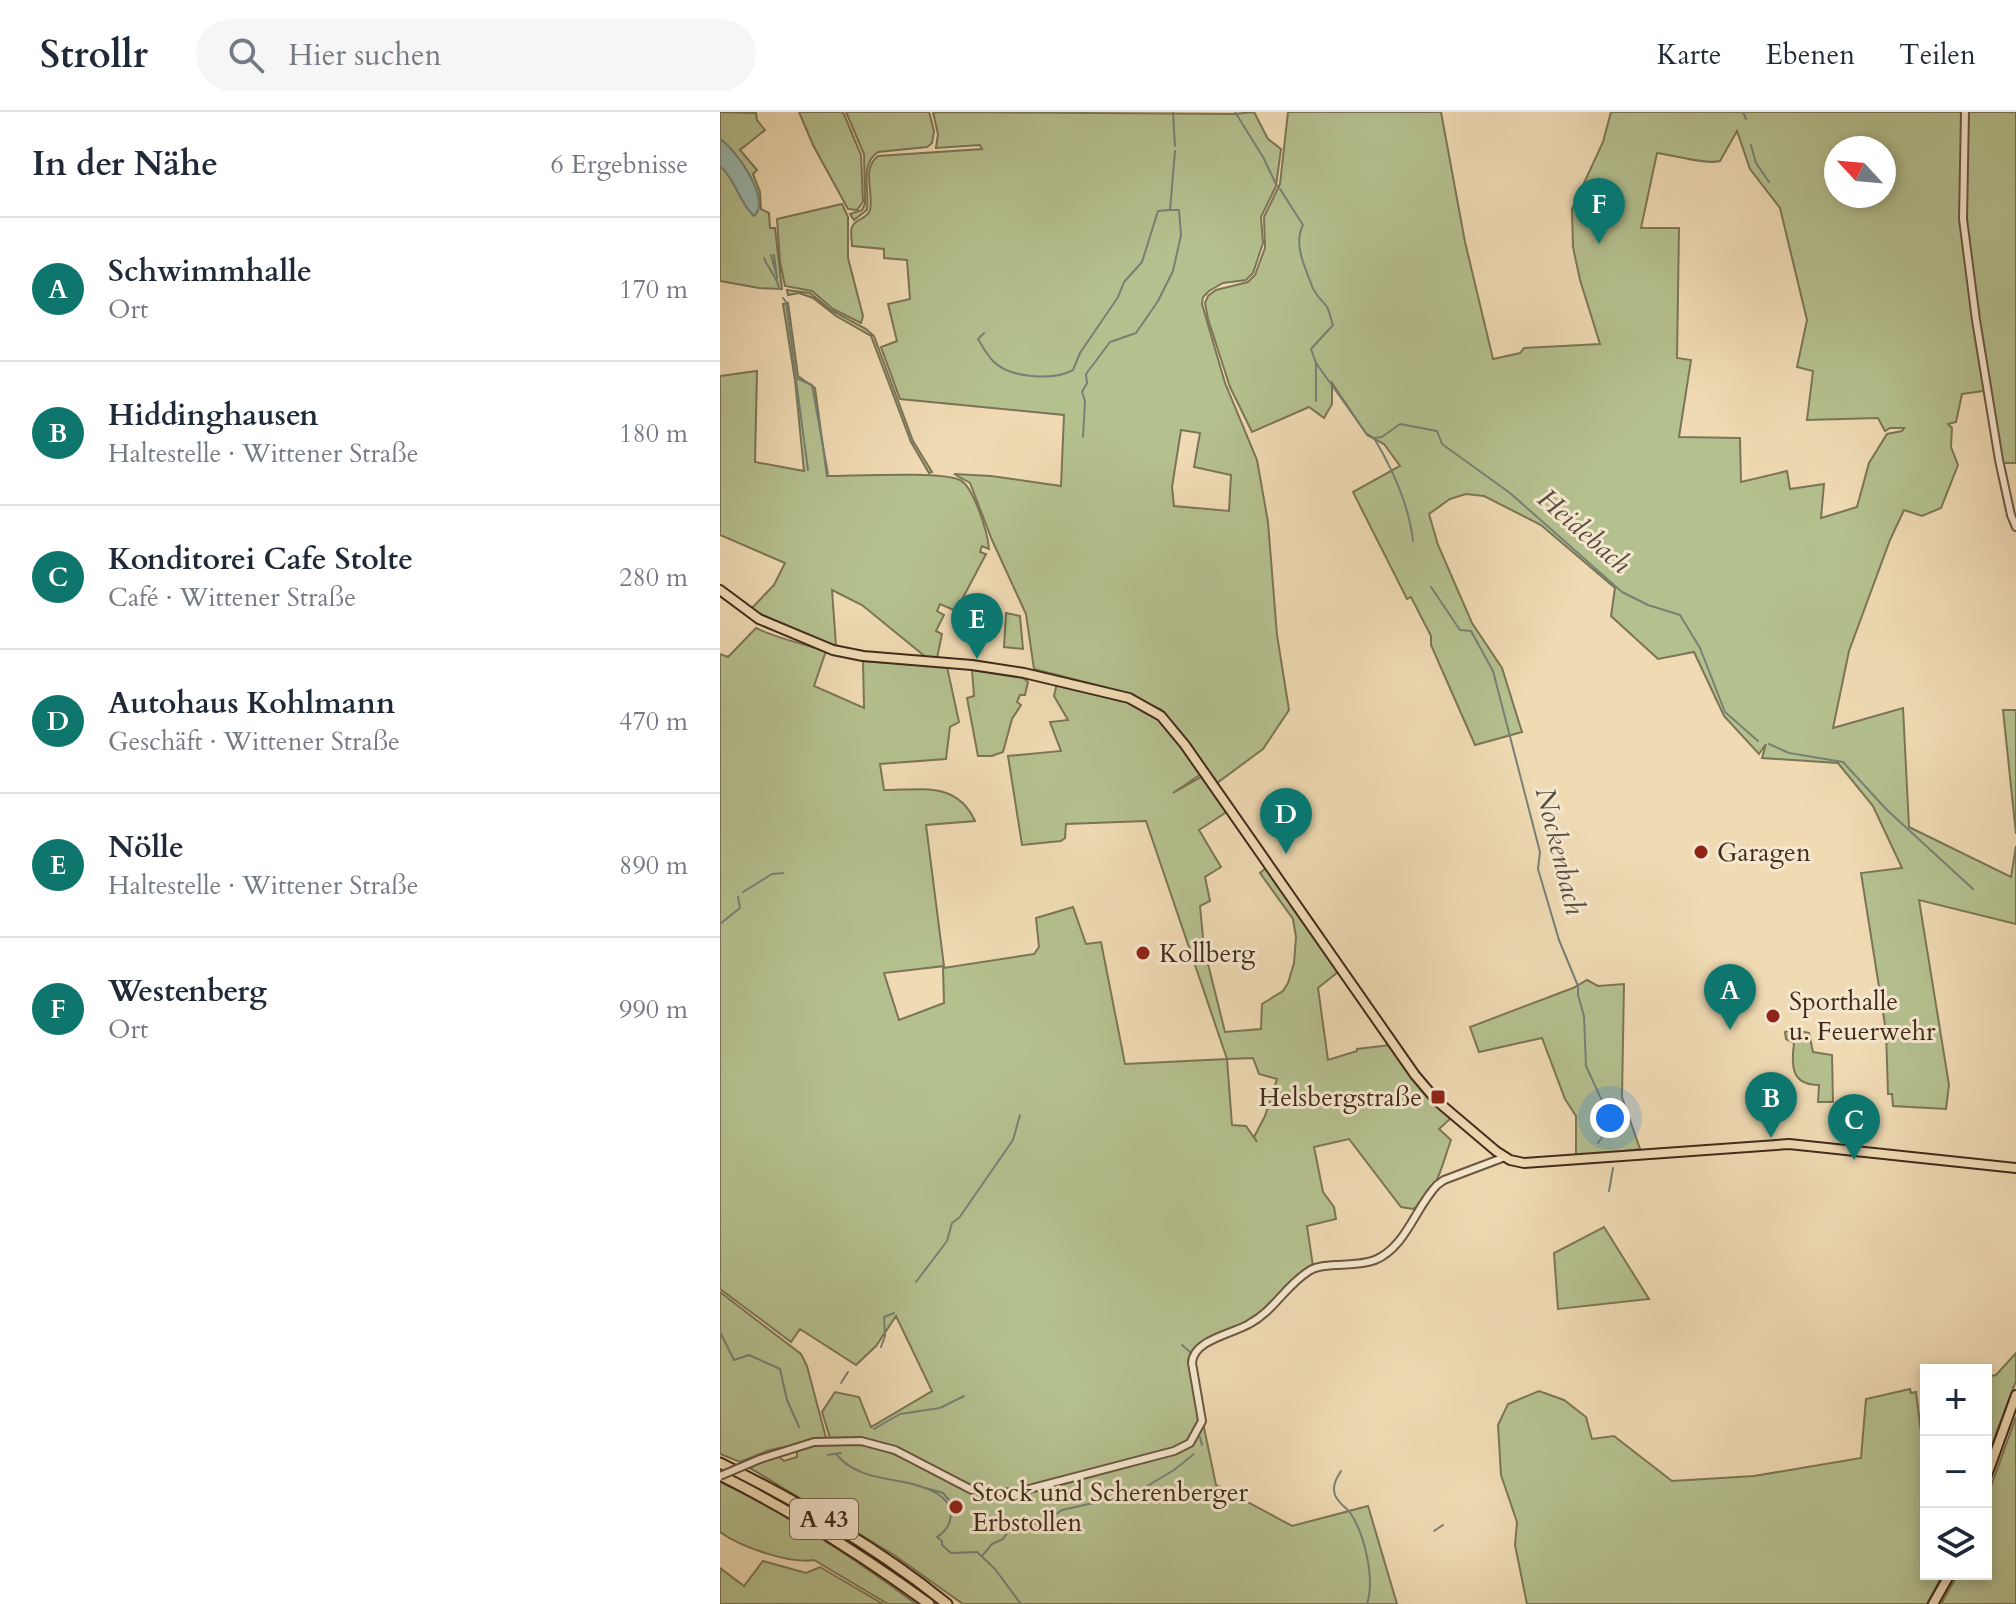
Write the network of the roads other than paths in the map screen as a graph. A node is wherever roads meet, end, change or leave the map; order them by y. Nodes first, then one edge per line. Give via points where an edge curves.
1 (1965, 112) edge
2 (2016, 527) edge
3 (720, 590) edge
4 (1505, 1157) junction
5 (2016, 1168) edge
6 (2016, 1395) edge
7 (1992, 1461) edge
8 (720, 1463) edge
9 (720, 1475) edge
10 (1947, 1580) edge
11 (929, 1604) edge
12 (947, 1604) edge
13 (1933, 1604) edge

1 - 2 street via 1963,219 1999,460
3 - 4 main road via 759,619 833,650 1024,673 1119,695 1156,711 1415,1075 1443,1106
4 - 5 main road via 1539,1163 1789,1144
4 - 9 street, bridge via 1437,1185 1403,1236 1378,1259 1313,1268 1269,1311 1199,1346 1192,1363 1202,1421 1190,1443 1174,1451 1014,1493 972,1490 895,1450 861,1441 814,1442
6 - 7 main road
8 - 12 highway, A 43 via 843,1531
9 - 11 highway, A 43 via 840,1541
10 - 13 main road

